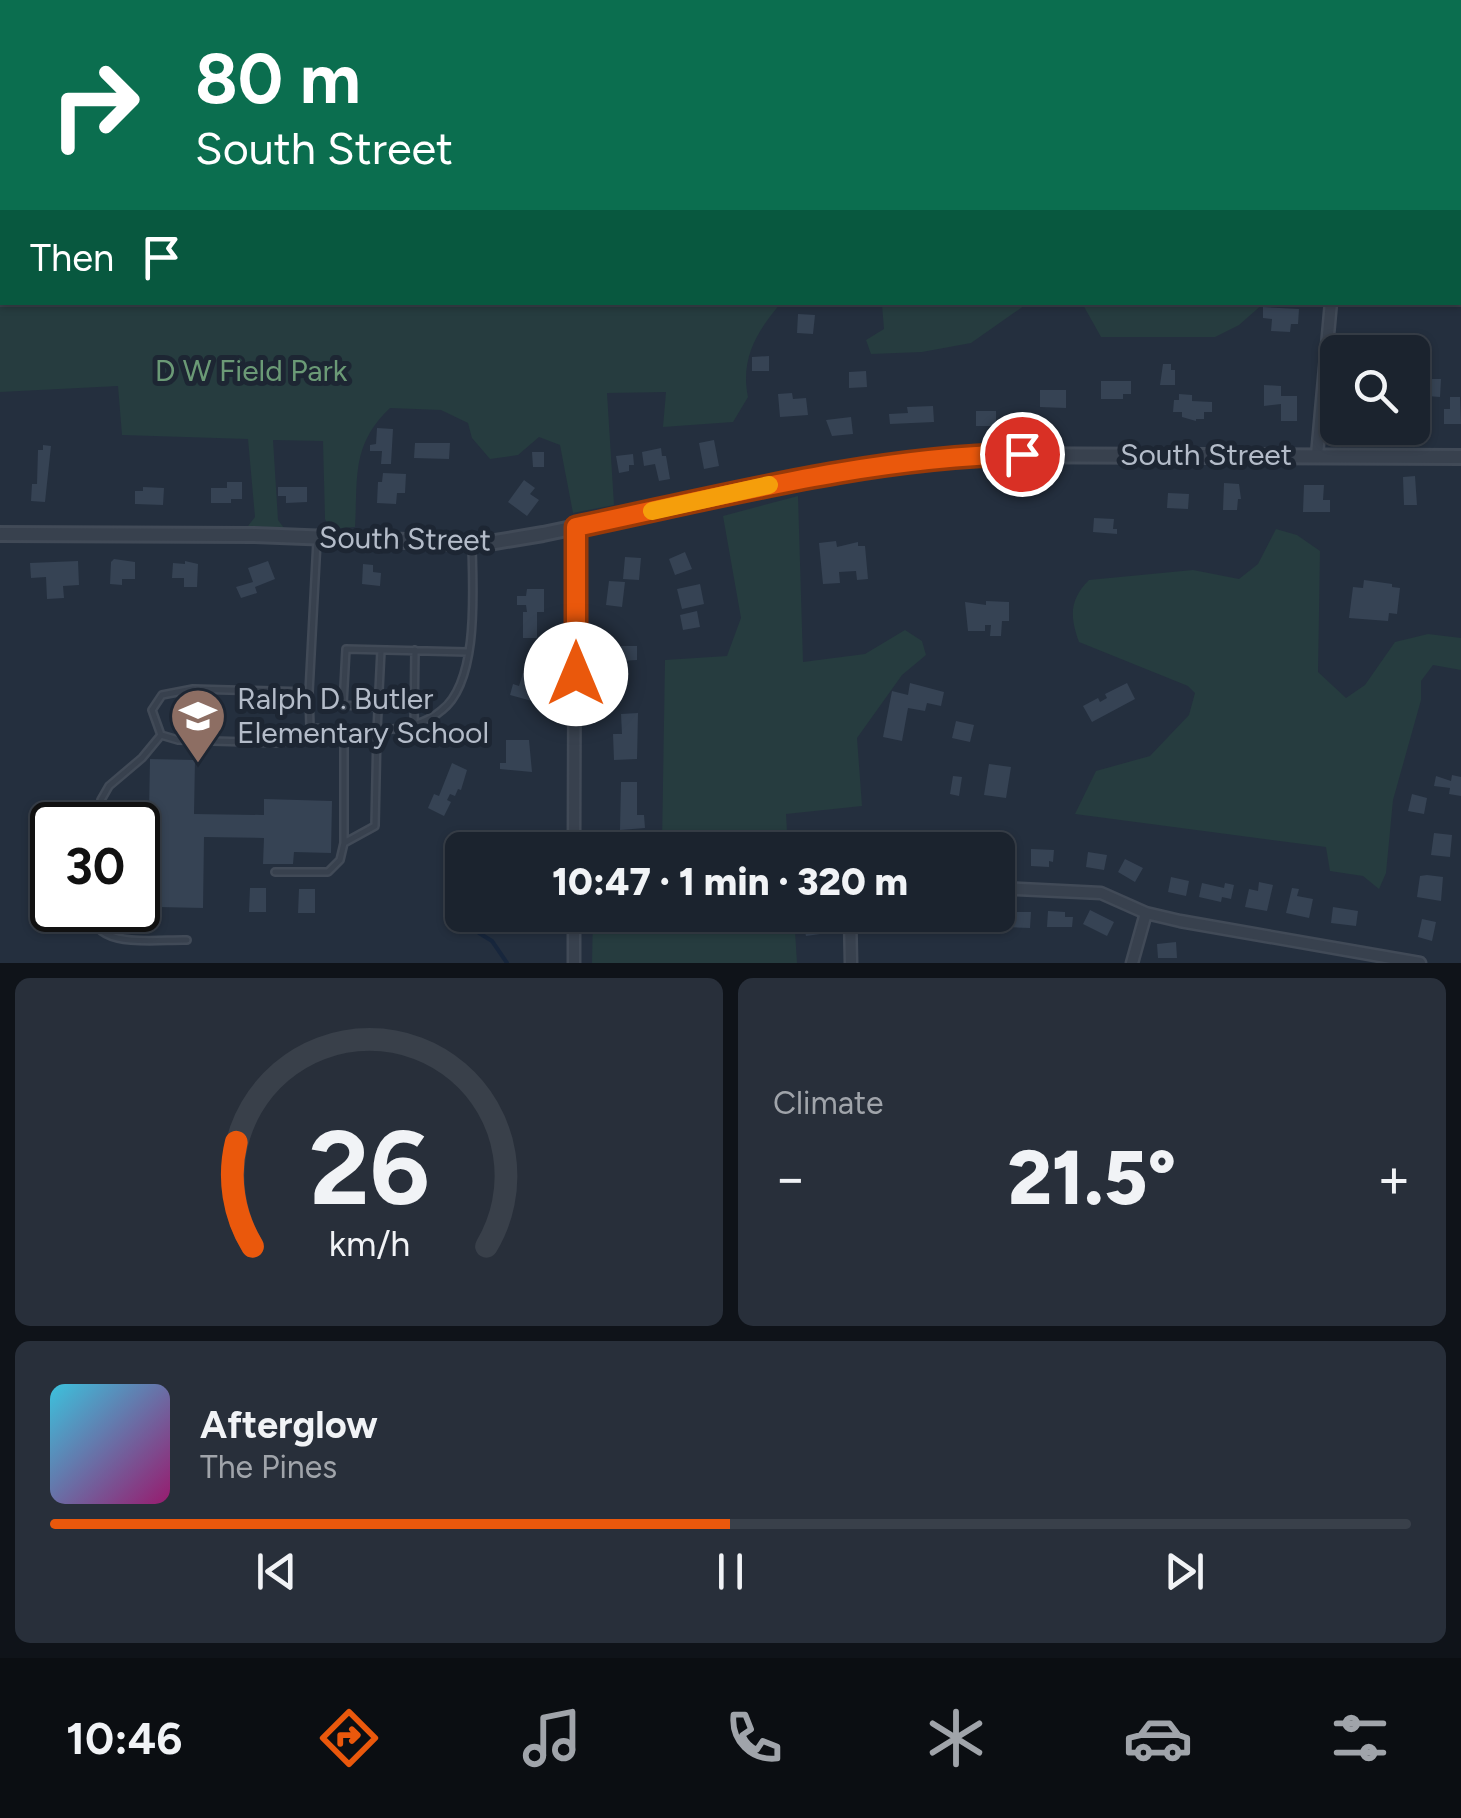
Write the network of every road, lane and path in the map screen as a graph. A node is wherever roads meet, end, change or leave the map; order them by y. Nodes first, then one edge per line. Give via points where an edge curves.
1 (1332, 305) edge
2 (1317, 455) junction
3 (1461, 457) edge
4 (576, 527) junction
5 (0, 534) edge
6 (318, 538) junction
7 (472, 544) junction
8 (381, 650) junction
9 (415, 650) junction
10 (468, 652) junction
11 (309, 692) junction
12 (378, 707) junction
13 (414, 725) junction
14 (310, 728) junction
15 (344, 730) junction
16 (377, 730) junction
17 (161, 734) junction
18 (101, 802) edge
19 (574, 832) edge
20 (344, 843) junction
21 (275, 872) dead end
22 (1015, 889) edge
23 (1146, 914) junction
24 (100, 932) edge
25 (574, 932) edge
26 (850, 932) edge
27 (187, 940) dead end
28 (574, 963) edge
29 (851, 963) edge
30 (1132, 963) edge
31 (1420, 963) edge

1 - 2 street
2 - 3 street, South Street
2 - 4 street, South Street via 939,456
4 - 7 street, South Street
4 - 19 street
5 - 6 street, South Street
6 - 7 street, South Street
6 - 11 lane
7 - 10 lane
8 - 9 lane
8 - 12 lane
8 - 12 lane via 346,649 343,704
9 - 10 lane
9 - 13 lane
10 - 13 lane via 456,695 441,712
11 - 14 lane
11 - 17 lane via 169,692 152,710
12 - 16 lane
13 - 16 lane
14 - 15 lane
14 - 17 lane via 280,744
15 - 16 lane
15 - 20 lane
16 - 20 lane via 375,826
17 - 18 lane
20 - 21 lane via 328,872
22 - 23 street via 1101,894
23 - 30 street
23 - 31 street
24 - 27 lane
25 - 28 street
26 - 29 street

